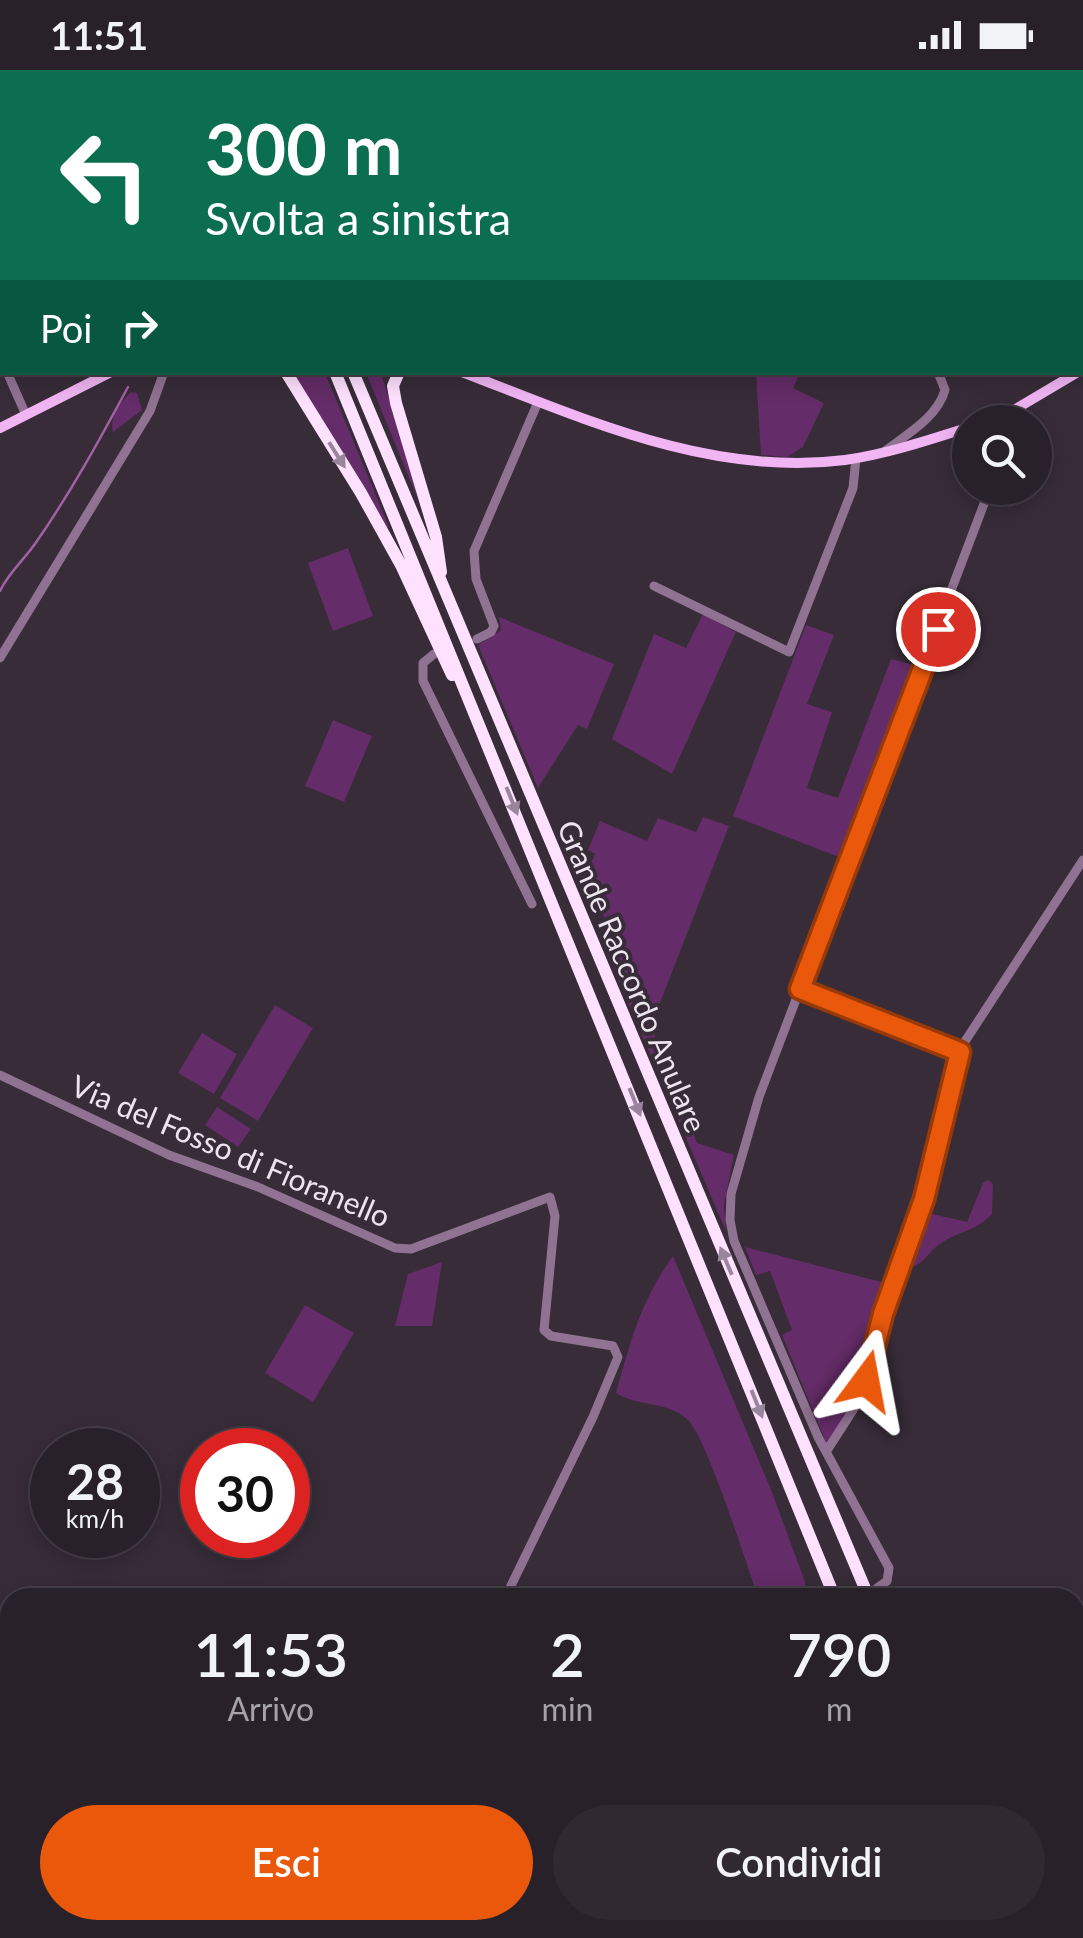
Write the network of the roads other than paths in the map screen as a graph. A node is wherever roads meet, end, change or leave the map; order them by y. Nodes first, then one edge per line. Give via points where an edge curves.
1 (8, 375) edge
2 (105, 375) edge
3 (163, 375) edge
4 (288, 375) edge
5 (336, 375) edge
6 (386, 375) edge
7 (398, 375) edge
8 (470, 375) edge
9 (939, 375) edge
10 (1075, 375) edge
11 (355, 376) edge
12 (538, 402) junction
13 (396, 403) junction
14 (1030, 405) edge
15 (26, 415) junction
16 (0, 428) edge
17 (952, 432) edge
18 (882, 452) junction
19 (856, 458) junction
20 (984, 505) edge
21 (442, 585) junction
22 (654, 586) dead end
23 (477, 639) dead end
24 (434, 654) dead end
25 (0, 658) edge
26 (475, 711) junction
27 (1083, 860) edge
28 (532, 904) dead end
29 (800, 989) junction
30 (960, 1052) junction
31 (0, 1075) edge
32 (826, 1452) junction
33 (510, 1588) edge
34 (832, 1588) edge
35 (870, 1588) edge
36 (878, 1588) edge

1 - 15 street
2 - 15 main road
3 - 25 street via 150,411
4 -> 26 highway via 361,493
5 - 26 highway, Grande Raccordo Anulare
6 - 13 highway
7 - 13 highway
8 - 12 main road
9 - 18 street via 945,392 937,407
10 - 14 main road
11 - 21 highway, Grande Raccordo Anulare
12 - 19 main road via 703,453 792,462
12 - 23 street via 475,545 476,580 494,626
13 - 21 highway via 436,537
15 - 16 main road
17 - 18 main road
18 - 19 main road
19 - 22 street via 854,483 790,652
20 - 29 street
35 -> 21 highway, Grande Raccordo Anulare
24 - 28 street via 422,664 423,681
26 -> 34 highway, Grande Raccordo Anulare
27 - 30 street
29 - 30 street
29 - 32 street via 746,1139 730,1220
30 - 32 street via 924,1199 862,1396
31 - 33 street, Via del Fosso di Fioranello via 168,1155 395,1248 411,1249 550,1197 555,1216 544,1330 610,1344 618,1357
32 - 36 street via 888,1565 889,1578

